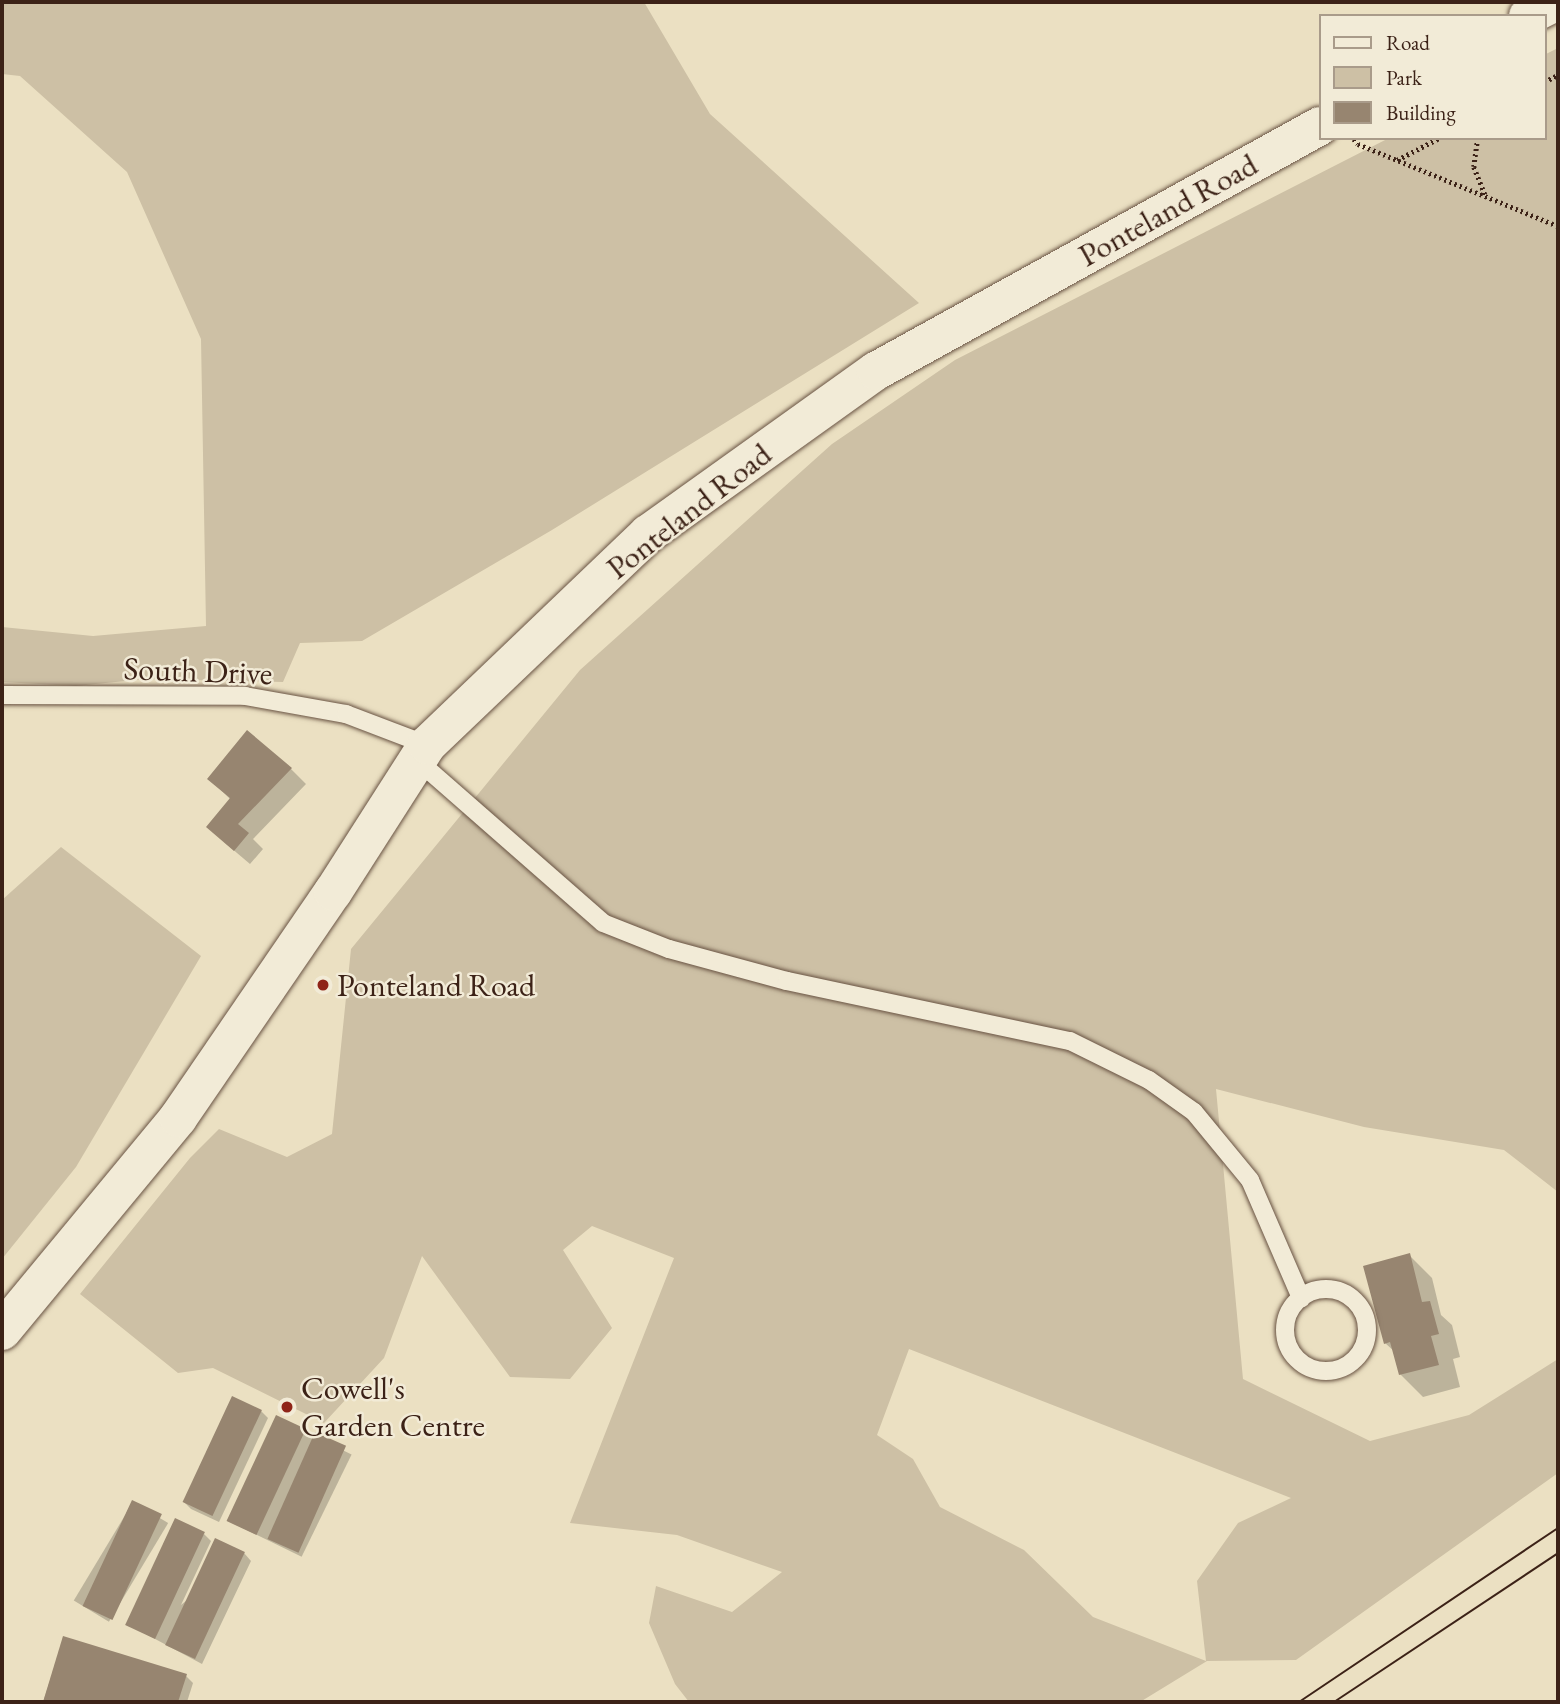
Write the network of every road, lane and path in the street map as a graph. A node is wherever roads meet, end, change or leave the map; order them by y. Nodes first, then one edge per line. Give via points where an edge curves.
1 (1555, 2) edge
2 (1532, 14) edge
3 (1318, 127) edge
4 (1355, 140) edge
5 (1435, 140) edge
6 (1478, 140) edge
7 (1397, 160) junction
8 (1486, 197) junction
9 (1558, 226) edge
10 (2, 695) edge
11 (422, 753) junction
12 (1301, 1297) junction
13 (2, 1331) edge

1 - 2 main road
3 - 11 main road, Ponteland Road via 876,371 648,534
4 - 7 path
5 - 7 path
6 - 8 path via 1474,167
7 - 8 path
8 - 9 path
10 - 11 lane, South Drive via 245,696 346,714
11 - 12 lane via 603,923 669,949 787,981 1070,1041 1149,1080 1194,1112 1250,1180
11 - 13 main road, Ponteland Road via 178,1118
12 - 12 lane via 1287,1319 1285,1332 1294,1356 1315,1370 1328,1372 1353,1362 1362,1351 1367,1324 1354,1299 1328,1289

